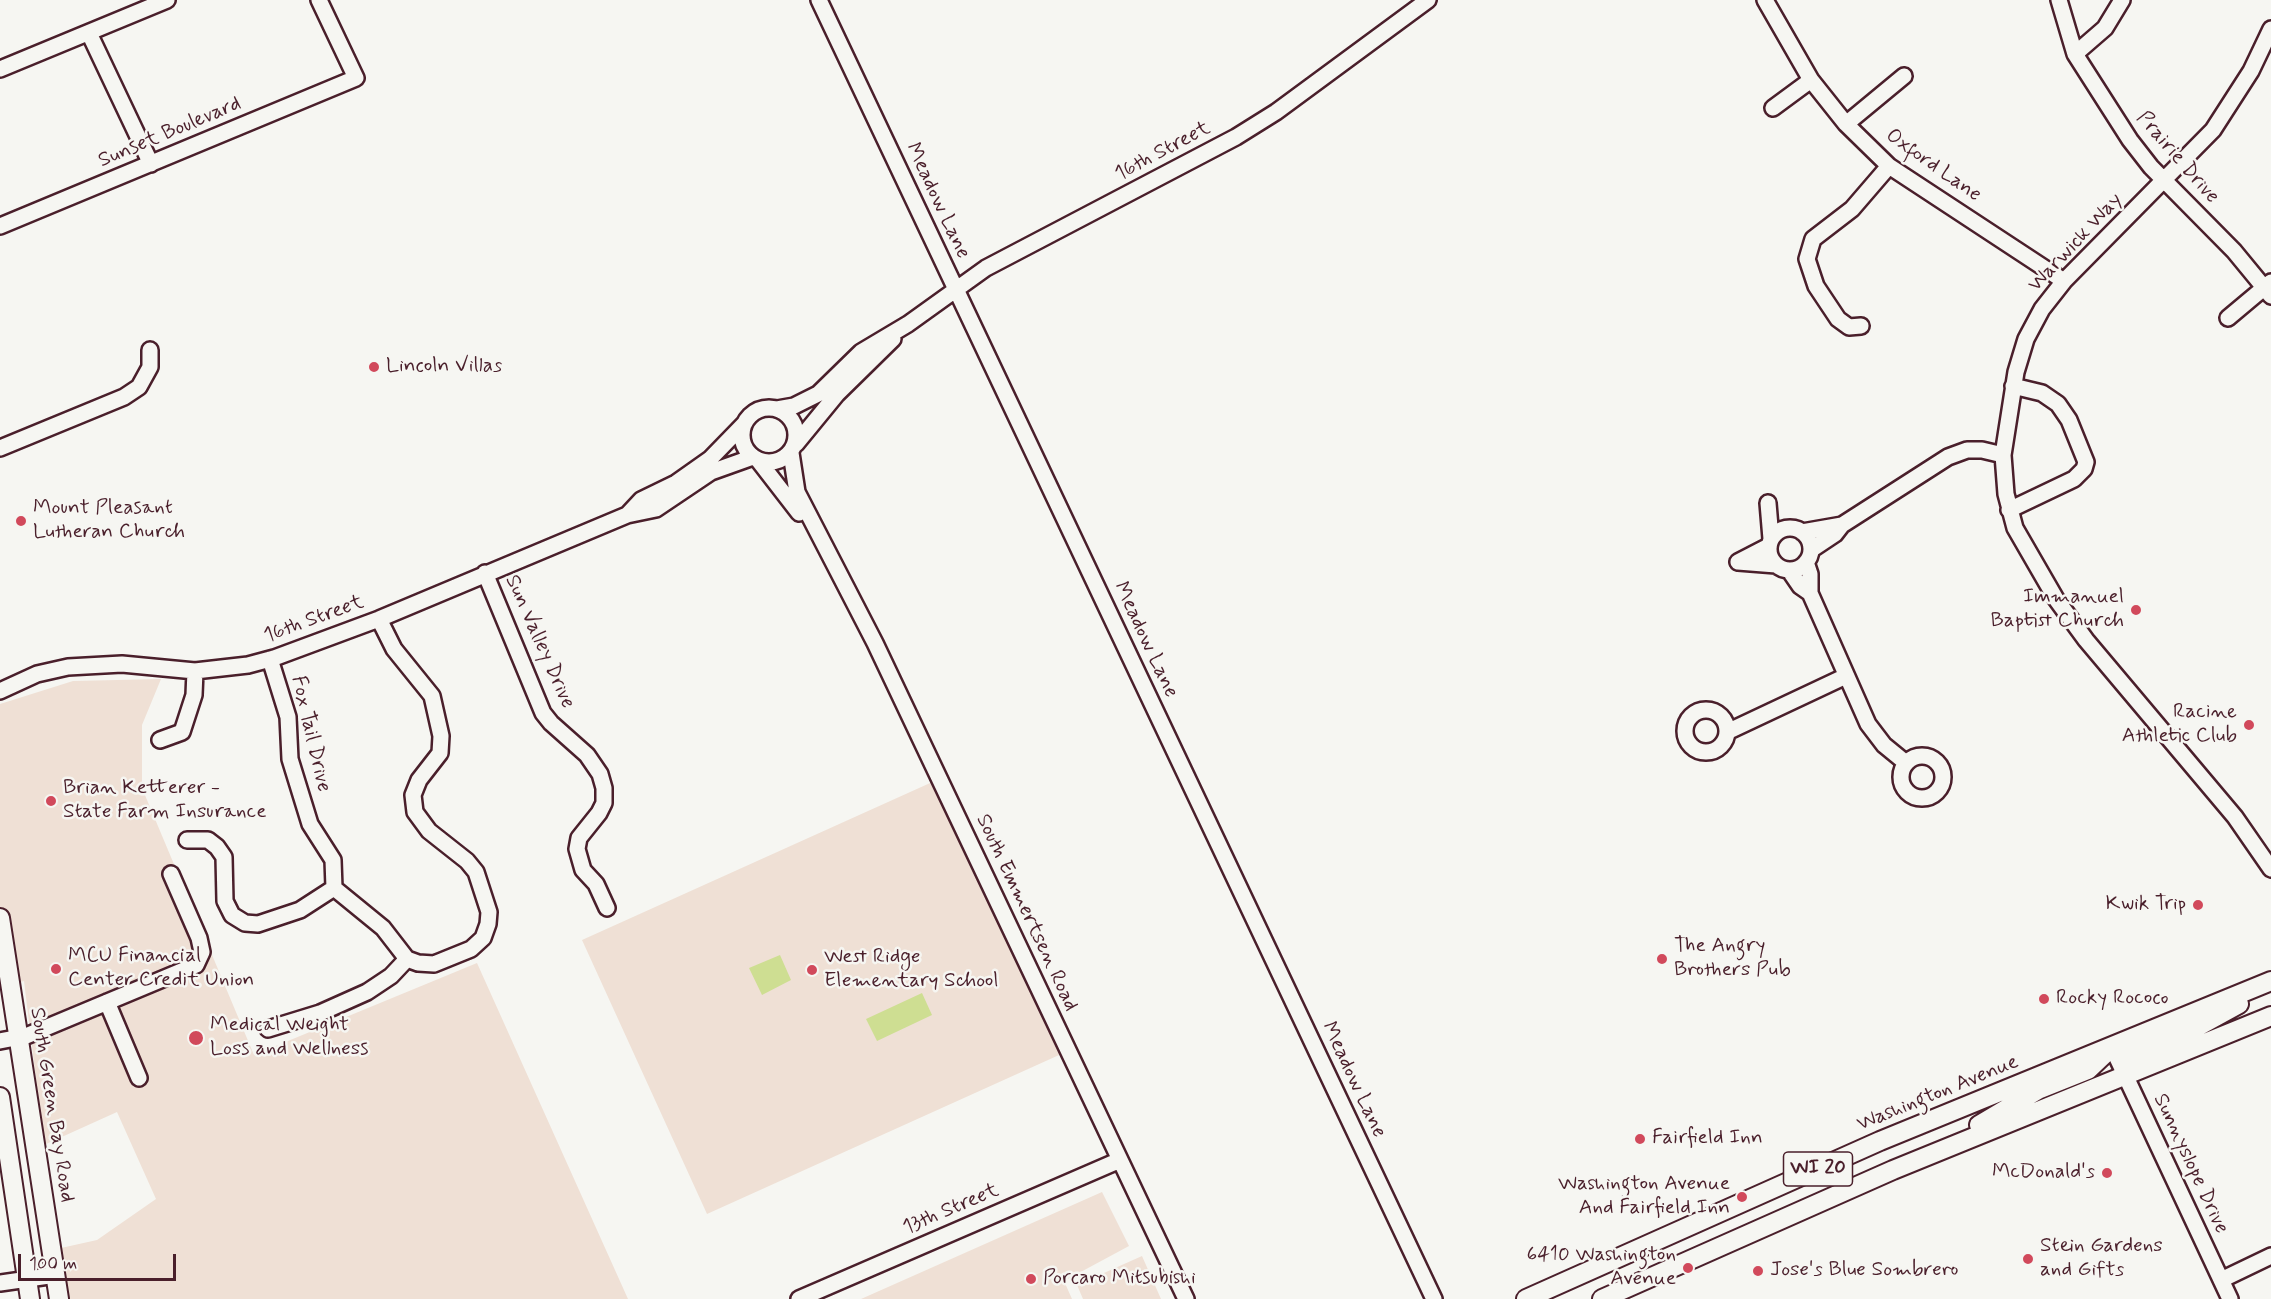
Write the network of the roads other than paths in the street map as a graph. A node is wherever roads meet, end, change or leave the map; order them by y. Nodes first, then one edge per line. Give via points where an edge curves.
1 (167, 0) edge
2 (319, 0) edge
3 (819, 0) edge
4 (1428, 0) edge
5 (1765, 0) edge
6 (2059, 0) edge
7 (2122, 0) edge
8 (2271, 29) edge
9 (88, 33) junction
10 (2075, 54) junction
11 (0, 69) edge
12 (1904, 76) dead end
13 (1811, 80) junction
14 (1773, 108) dead end
15 (1846, 124) junction
16 (151, 164) junction
17 (1889, 166) junction
18 (2165, 181) junction
19 (0, 226) edge
20 (2064, 281) junction
21 (955, 288) junction
22 (2269, 289) edge
23 (2228, 318) dead end
24 (908, 324) junction
25 (1861, 326) dead end
26 (150, 350) dead end
27 (2013, 386) junction
28 (777, 409) junction
29 (745, 424) junction
30 (0, 448) edge
31 (793, 449) junction
32 (2003, 455) junction
33 (756, 459) junction
34 (2009, 510) junction
35 (627, 514) junction
36 (1842, 525) junction
37 (1795, 530) junction
38 (1770, 543) junction
39 (825, 546) junction
40 (1809, 556) junction
41 (1782, 568) junction
42 (485, 573) junction
43 (1810, 593) junction
44 (379, 619) junction
45 (270, 659) junction
46 (195, 670) junction
47 (1846, 676) junction
48 (0, 691) edge
49 (1727, 732) dead end
50 (160, 740) dead end
51 (1906, 763) dead end
52 (187, 840) dead end
53 (2271, 869) edge
54 (171, 874) dead end
55 (334, 888) junction
56 (607, 908) dead end
57 (0, 918) edge
58 (407, 959) junction
59 (2267, 983) edge
60 (107, 1002) junction
61 (2271, 1004) edge
62 (2271, 1016) edge
63 (268, 1029) dead end
64 (9, 1040) edge
65 (2210, 1040) junction
66 (2112, 1047) junction
67 (2125, 1074) junction
68 (140, 1078) dead end
69 (0, 1097) edge
70 (1936, 1152) junction
71 (1120, 1160) junction
72 (2271, 1256) edge
73 (56, 1275) junction
74 (27, 1279) junction
75 (2221, 1280) junction
76 (0, 1283) edge
77 (30, 1299) edge
78 (59, 1299) edge
79 (799, 1299) edge
80 (1186, 1299) edge
81 (1434, 1299) edge
82 (1526, 1299) edge
83 (1602, 1299) edge
84 (2230, 1299) edge

1 - 9 street
2 - 16 street, Sunset Boulevard via 356,78
3 - 21 street, Meadow Lane
4 - 21 street, 16th Street via 1236,137 1036,241
5 - 13 street, Oxford Lane
6 - 10 street, Prairie Drive
7 - 10 street via 2105,28
8 - 18 street, Warwick Way via 2251,72 2213,130
9 - 11 street
9 - 16 street
10 - 18 street, Prairie Drive via 2130,140
12 - 15 street
13 - 14 street
13 - 15 street, Oxford Lane
15 - 17 street, Oxford Lane
16 - 19 street, Sunset Boulevard
17 - 20 street, Oxford Lane
17 - 25 street via 1852,209 1813,239 1808,259 1816,286 1838,319 1849,327
18 - 20 street, Warwick Way
18 - 22 street, Prairie Drive
20 - 27 street, Warwick Way via 2034,324
21 - 24 street, 16th Street
21 - 81 street, Meadow Lane
22 - 23 street
24 - 28 street, 16th Street via 861,352 818,394 794,406
24 - 31 street, 16th Street via 837,394
26 - 30 street via 150,367 139,387
27 - 32 street, Warwick Way
27 - 34 street via 2042,393 2058,404 2086,462 2074,479
28 - 29 street, 16th Street via 759,410
28 - 31 street via 792,420 797,436
29 - 33 street via 742,440
29 - 35 street, 16th Street via 710,459 676,483 641,500
31 - 33 street, 16th Street via 776,462
31 - 39 street, South Emmertsen Road via 797,492
32 - 34 street, Warwick Way
32 - 36 street via 1983,450 1957,452
33 - 35 street, 16th Street via 711,472 656,509
33 - 39 street, South Emmertsen Road
34 - 53 street, Warwick Way via 2026,550 2072,623 2235,817
35 - 42 street, 16th Street
36 - 37 street
36 - 40 street
37 - 38 street via 1775,534
37 - 38 street via 1768,503
37 - 40 street via 1807,537
38 - 41 street via 1769,553
38 - 41 street via 1738,562
39 - 71 street, South Emmertsen Road via 875,643
40 - 41 street via 1796,569
40 - 43 street
41 - 43 street
42 - 44 street, 16th Street
42 - 56 street, Sun Valley Drive via 543,713 587,755 600,774 604,803 579,838 577,849 583,870 596,884
43 - 47 street
44 - 45 street, 16th Street
44 - 58 street via 394,649 432,696 441,736 440,753 413,795 415,812 429,831 476,872 489,912 483,938 471,949 434,964
45 - 46 street, 16th Street
45 - 55 street, Fox Tail Drive via 288,717 290,759 310,824 333,860
46 - 48 street, 16th Street via 122,664 68,667 37,674
46 - 50 street via 194,695 182,732
47 - 49 street
47 - 51 street via 1868,724 1884,745
52 - 55 street via 208,840 224,857 225,901 232,915 244,923 258,924 300,910
54 - 60 street via 202,952 196,965
55 - 58 street via 383,928
57 - 64 main road, South Green Bay Road
58 - 63 street via 368,992
59 - 66 main road, Washington Avenue / WI 20
59 - 67 main road via 2203,1025 2127,1058
60 - 64 street
60 - 68 street
61 - 65 main road via 2218,1028
62 - 65 main road, WI 20
64 - 73 main road, South Green Bay Road
65 - 67 main road, WI 20
66 - 67 street, Sunnyslope Drive
66 - 70 main road via 2088,1070 2024,1097
66 - 82 main road, Washington Avenue / WI 20 via 1880,1141
67 - 70 main road, WI 20
67 - 75 street, Sunnyslope Drive
69 - 74 main road
70 - 83 main road, WI 20
71 - 79 street, 13th Street
71 - 80 street, South Emmertsen Road
72 - 75 street
73 - 74 street
73 - 78 main road, South Green Bay Road
74 - 76 street
74 - 77 main road
75 - 84 street, Sunnyslope Drive

